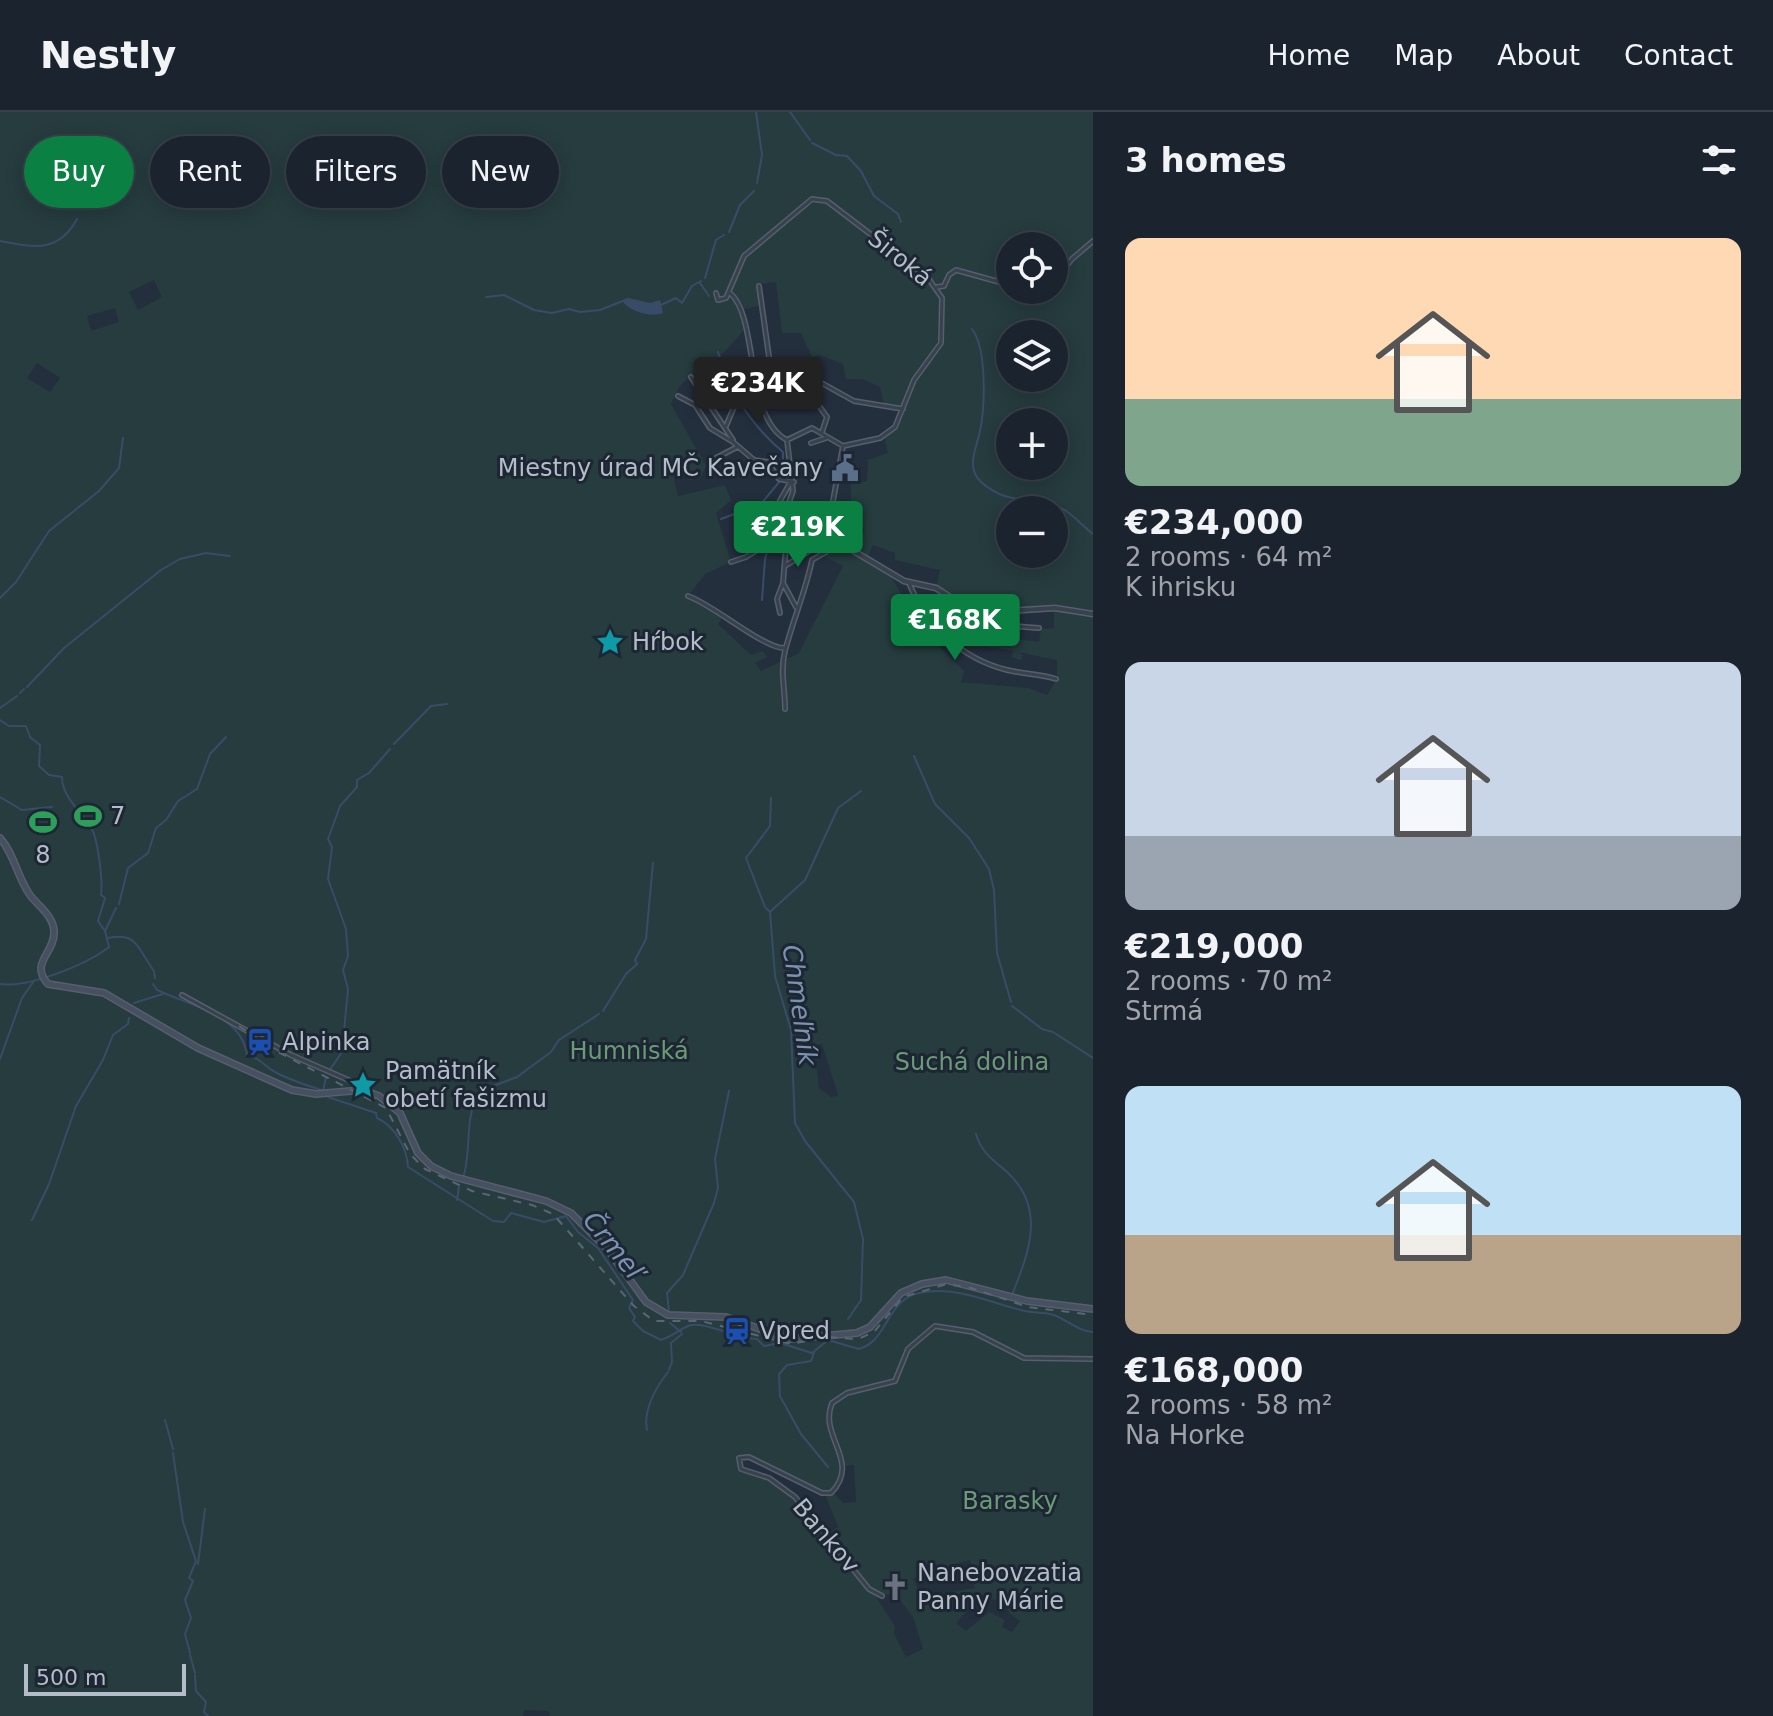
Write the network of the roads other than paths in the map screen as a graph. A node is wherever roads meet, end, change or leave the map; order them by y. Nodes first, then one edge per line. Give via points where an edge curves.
1 (1093, 241) edge
2 (1068, 264) edge
3 (996, 281) edge
4 (759, 286) dead end
5 (944, 286) junction
6 (937, 287) junction
7 (716, 293) dead end
8 (730, 293) junction
9 (942, 299) junction
10 (691, 377) dead end
11 (773, 385) junction
12 (804, 385) junction
13 (756, 388) junction
14 (678, 396) dead end
15 (712, 405) junction
16 (904, 409) junction
17 (726, 426) junction
18 (822, 432) junction
19 (826, 438) junction
20 (787, 440) junction
21 (733, 442) junction
22 (811, 443) dead end
23 (843, 446) junction
24 (737, 447) junction
25 (714, 459) dead end
26 (792, 482) junction
27 (786, 533) junction
28 (820, 539) junction
29 (769, 541) junction
30 (838, 542) junction
31 (731, 562) dead end
32 (785, 566) junction
33 (783, 583) junction
34 (909, 583) junction
35 (688, 596) dead end
36 (796, 607) junction
37 (780, 613) dead end
38 (989, 614) junction
39 (1093, 614) edge
40 (1039, 628) dead end
41 (784, 648) junction
42 (1056, 679) dead end
43 (785, 709) dead end
44 (0, 838) edge
45 (182, 995) dead end
46 (362, 1090) junction
47 (1093, 1309) edge
48 (1093, 1359) edge
49 (882, 1596) dead end

1 - 2 street
3 - 5 street via 956,270
4 - 11 street
5 - 6 street
5 - 9 street
6 - 8 street, Široká via 827,201 812,199 744,256
6 - 9 street, Široká
7 - 8 street via 721,301
8 - 13 street via 743,315
9 - 16 street, Široká via 942,341 914,380
10 - 15 street
11 - 12 street
11 - 13 street
12 - 16 street via 818,381 854,401
12 - 18 street via 827,417
13 - 20 street via 775,429
14 - 21 street via 695,405 710,428
15 - 17 street
15 - 17 street via 728,388 734,407
16 - 23 street, Široká via 886,435
17 - 21 street
18 - 19 street
18 - 20 street via 810,428
19 - 22 street
19 - 23 street
20 - 26 street
21 - 24 street
23 - 30 street via 833,501
24 - 25 street
24 - 26 street via 754,460 768,462 779,479
26 - 27 street
26 - 29 street via 768,522
27 - 28 street
27 - 29 street
27 - 32 street
28 - 30 street
28 - 32 street
28 - 36 street via 826,552 812,559 809,581
29 - 31 street
30 - 34 street
32 - 33 street
33 - 36 street
33 - 37 street via 777,599
34 - 38 street via 936,588 962,607
34 - 42 street via 921,610 967,654 1007,670
35 - 41 street
36 - 41 street via 791,639
38 - 39 street via 1039,608
38 - 40 street via 983,624
41 - 43 street
44 - 46 main road via 27,891 53,926 53,940 40,965 42,977 54,986 104,993 198,1048 292,1090
45 - 46 street
46 - 47 main road via 394,1107 418,1153 434,1169 546,1201 577,1217 646,1302 668,1315 726,1317 788,1339 857,1333 868,1329 901,1293 943,1280 1027,1301
48 - 49 street, Bankov via 1024,1358 973,1332 934,1326 908,1349 895,1381 833,1401 828,1418 844,1460 842,1477 828,1494 741,1457 743,1471 769,1478 795,1497 869,1589

